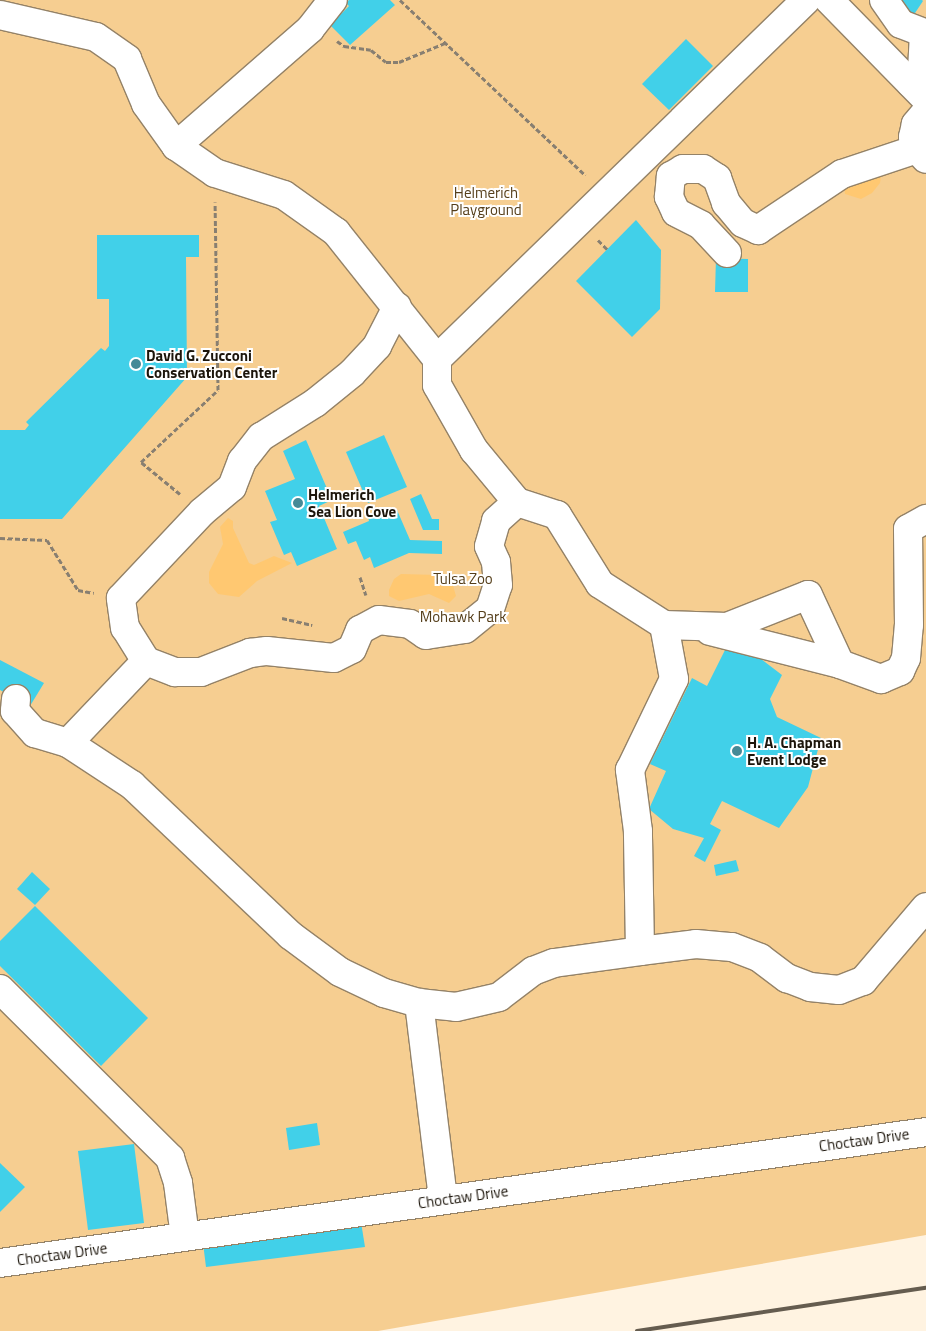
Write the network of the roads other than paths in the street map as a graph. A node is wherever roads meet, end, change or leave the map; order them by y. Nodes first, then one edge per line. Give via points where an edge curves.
1 (333, 0) edge
2 (806, 0) edge
3 (829, 0) edge
4 (884, 0) edge
5 (0, 16) edge
6 (919, 91) edge
7 (926, 112) edge
8 (176, 146) junction
9 (921, 154) edge
10 (728, 253) dead end
11 (398, 307) junction
12 (437, 359) junction
13 (517, 502) junction
14 (926, 519) edge
15 (664, 625) junction
16 (692, 626) junction
17 (146, 661) junction
18 (840, 664) junction
19 (16, 699) dead end
20 (68, 742) junction
21 (926, 907) edge
22 (640, 951) junction
23 (0, 989) edge
24 (419, 1003) junction
25 (926, 1132) edge
26 (443, 1199) junction
27 (185, 1237) junction
28 (0, 1263) edge

1 - 8 street via 310,29
2 - 12 street
3 - 6 street
4 - 6 street via 901,24 924,33
5 - 8 street via 96,37 127,59 146,104
7 - 9 street via 916,124 913,137
8 - 11 street via 215,174 284,195 336,232
9 - 10 street via 842,174 758,230 743,223 726,203 717,178 703,169 683,169 671,176 670,197 676,212 701,225
11 - 12 street
11 - 17 street via 377,346 352,373 315,403 261,436 242,461 232,487 202,512 121,598 126,628
12 - 13 street via 437,385 474,450
13 - 15 street via 557,515 600,584
13 - 17 street via 496,520 489,546 496,562 498,586 490,609 465,629 426,635 410,624 379,620 360,630 352,649 334,658 259,652 201,672 175,672
14 - 18 street via 908,529 909,625 906,658 900,671 881,678
15 - 16 street
15 - 22 street via 674,678 630,770 638,831
16 - 18 street
16 - 18 street via 728,627 808,595
17 - 20 street
19 - 20 street via 15,710 35,733
20 - 24 street via 132,785 290,935 340,972 384,993
21 - 22 street via 863,981 839,990 810,987 787,978 760,958 732,947 696,944
22 - 24 street via 554,963 533,971 499,996 456,1007
23 - 27 street via 170,1158 178,1183
24 - 26 street
25 - 26 street, Choctaw Drive
26 - 27 street, Choctaw Drive
27 - 28 street, Choctaw Drive

